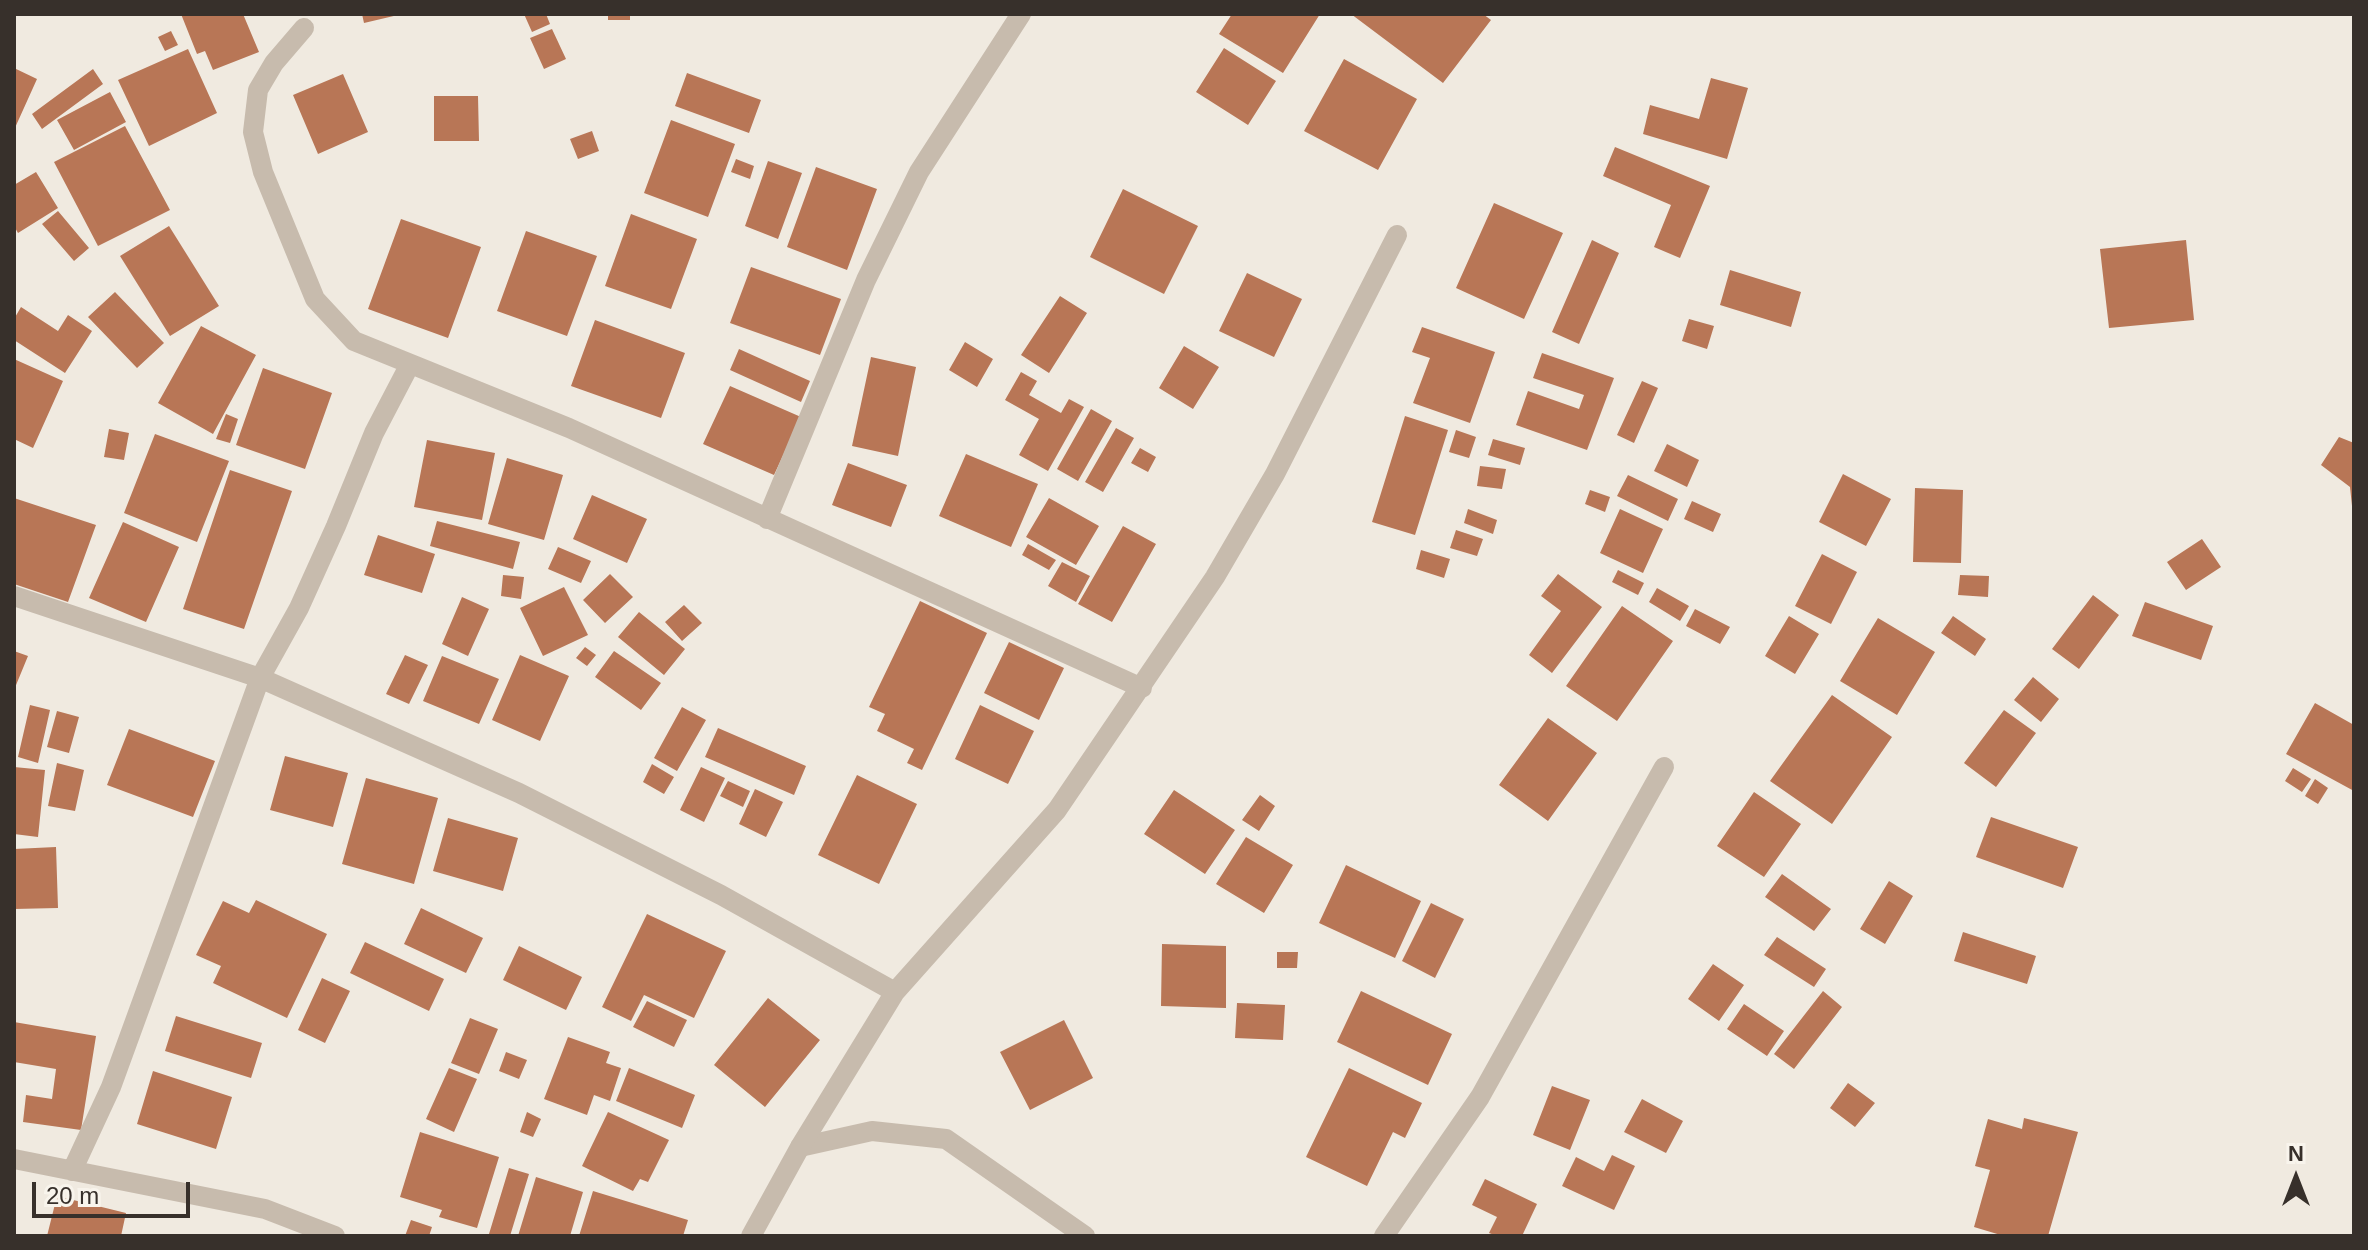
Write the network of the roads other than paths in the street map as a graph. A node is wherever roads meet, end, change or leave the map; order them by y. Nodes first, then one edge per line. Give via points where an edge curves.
1 (1021, 14) edge
2 (304, 28) dead end
3 (1397, 235) dead end
4 (409, 366) junction
5 (767, 519) junction
6 (14, 596) edge
7 (260, 678) junction
8 (1142, 688) junction
9 (1664, 767) dead end
10 (895, 992) junction
11 (800, 1147) junction
12 (14, 1159) edge
13 (72, 1171) junction
14 (335, 1236) edge
15 (751, 1236) edge
16 (1085, 1236) edge
17 (1384, 1236) edge

1 - 5 street via 919,172 866,280
2 - 4 street via 258,90 253,132 263,172 315,299 354,341
3 - 8 street via 1275,474
4 - 5 street via 569,428
4 - 7 street via 374,433 299,608
5 - 8 street
6 - 7 street
7 - 10 street via 519,793 721,895
7 - 13 street via 111,1087
8 - 10 street via 1057,810
9 - 17 street via 1480,1097
10 - 11 street
11 - 15 street
11 - 16 street via 872,1131 946,1139
12 - 13 street
13 - 14 street via 265,1209

